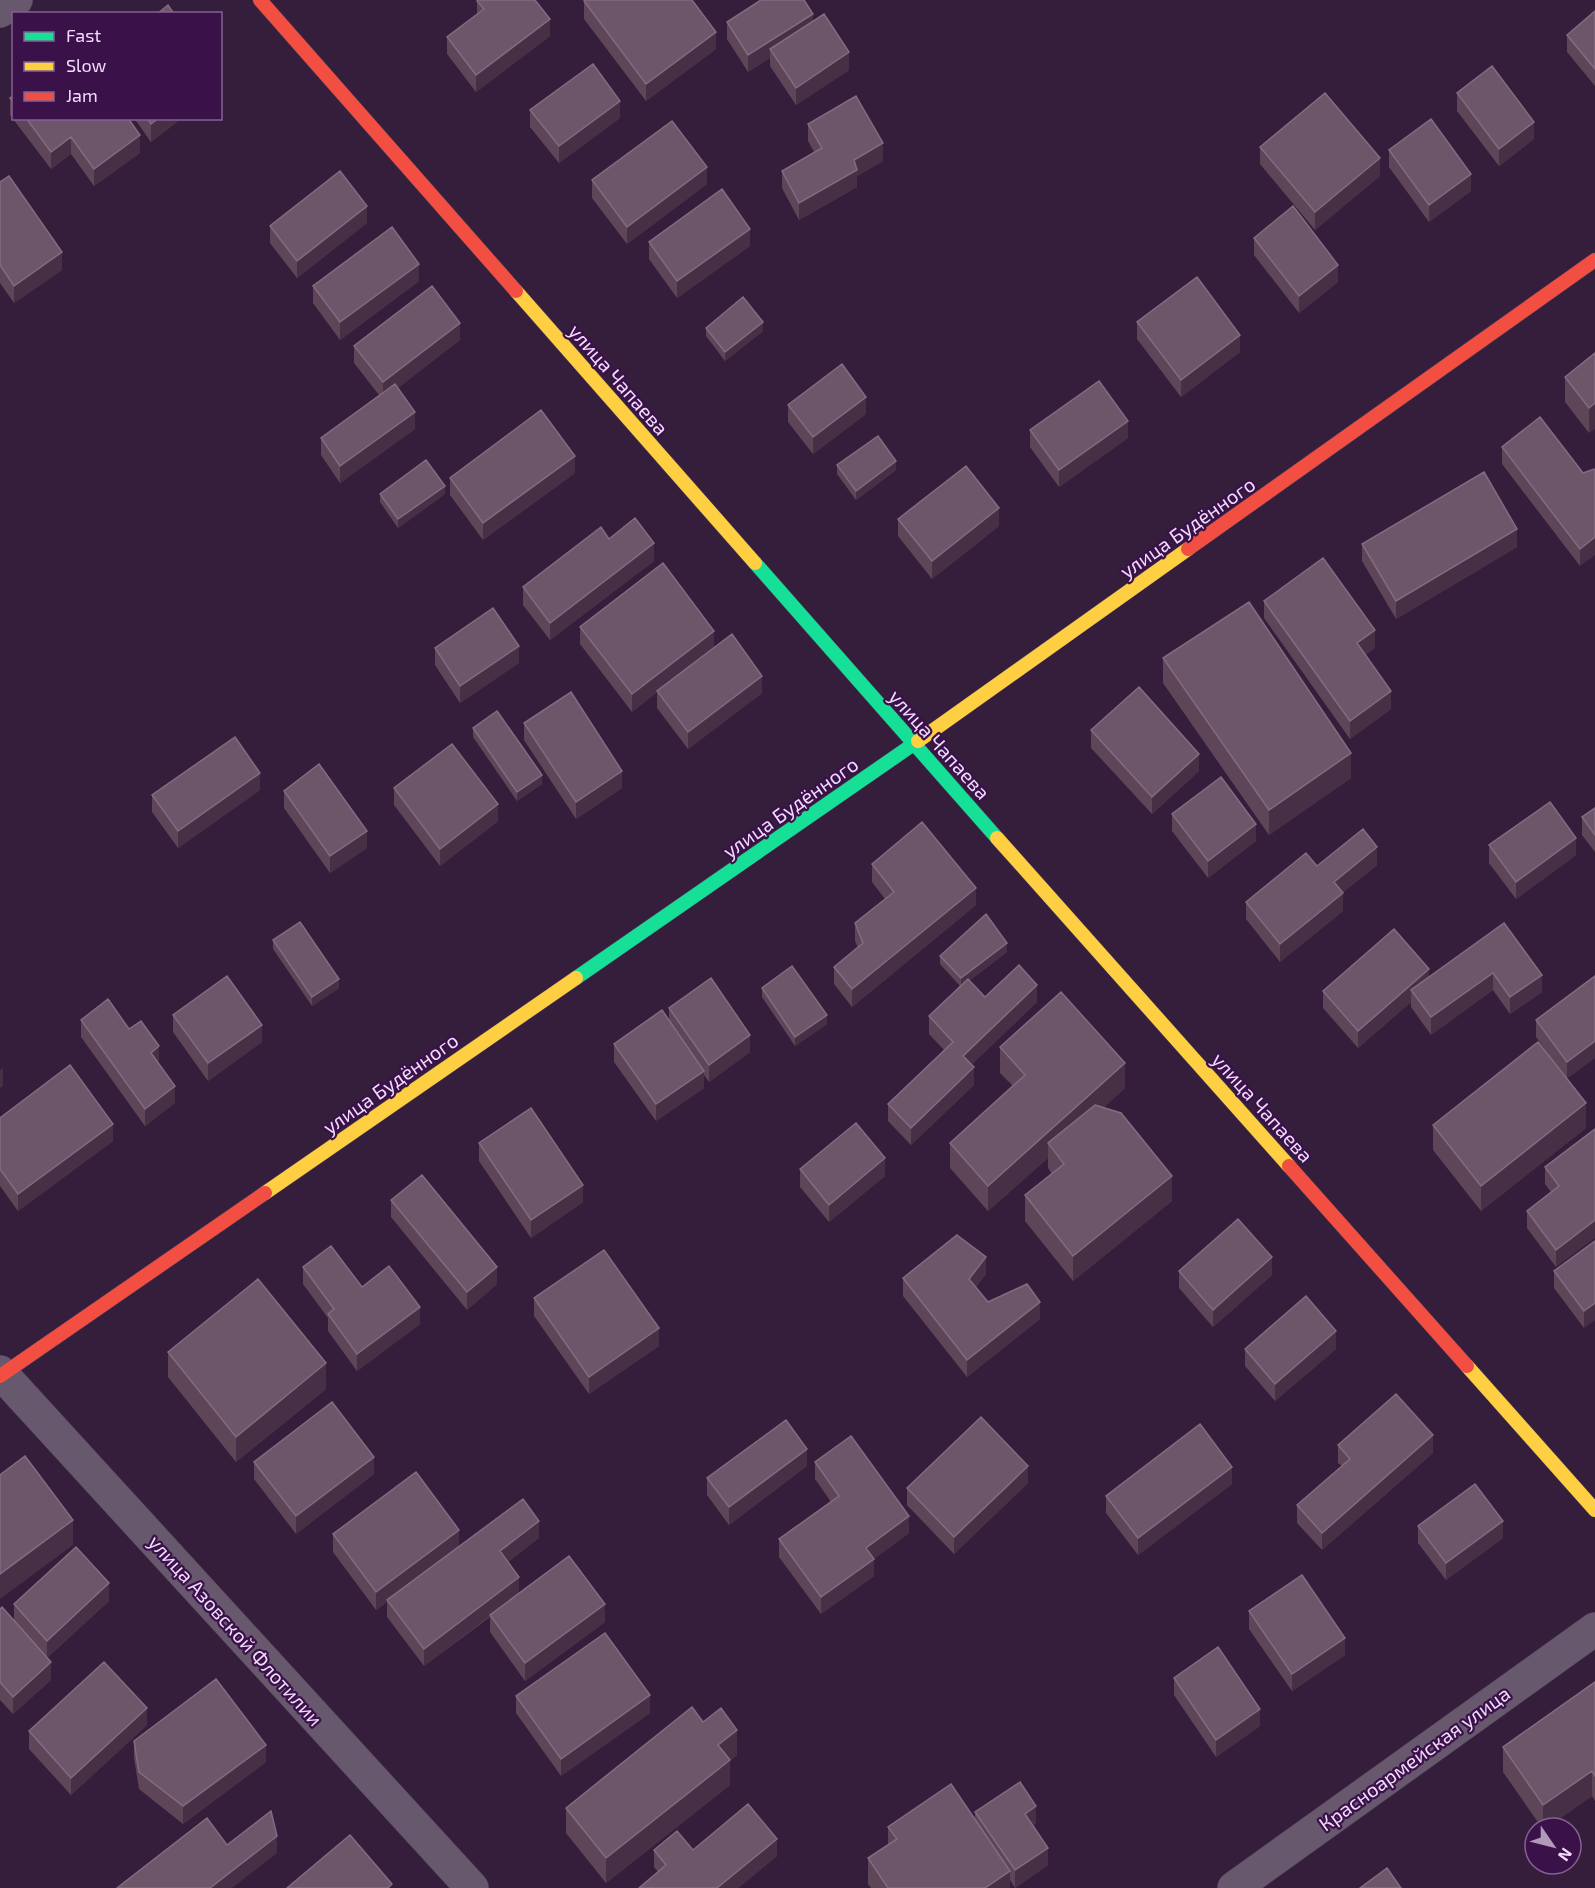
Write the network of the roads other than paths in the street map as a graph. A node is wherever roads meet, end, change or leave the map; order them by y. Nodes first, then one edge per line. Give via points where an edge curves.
1 (16, 0) edge
2 (260, 0) edge
3 (0, 11) edge
4 (1595, 260) edge
5 (914, 744) junction
6 (1, 1374) edge
7 (1595, 1510) edge
8 (1595, 1629) edge
9 (472, 1888) edge
10 (1234, 1888) edge

1 - 3 street
2 - 5 street, улица Чапаева
4 - 5 street, улица Будённого
5 - 6 street, улица Будённого
5 - 7 street, улица Чапаева
6 - 9 street, улица Азовской Флотилии
8 - 10 street, Красноармейская улица

